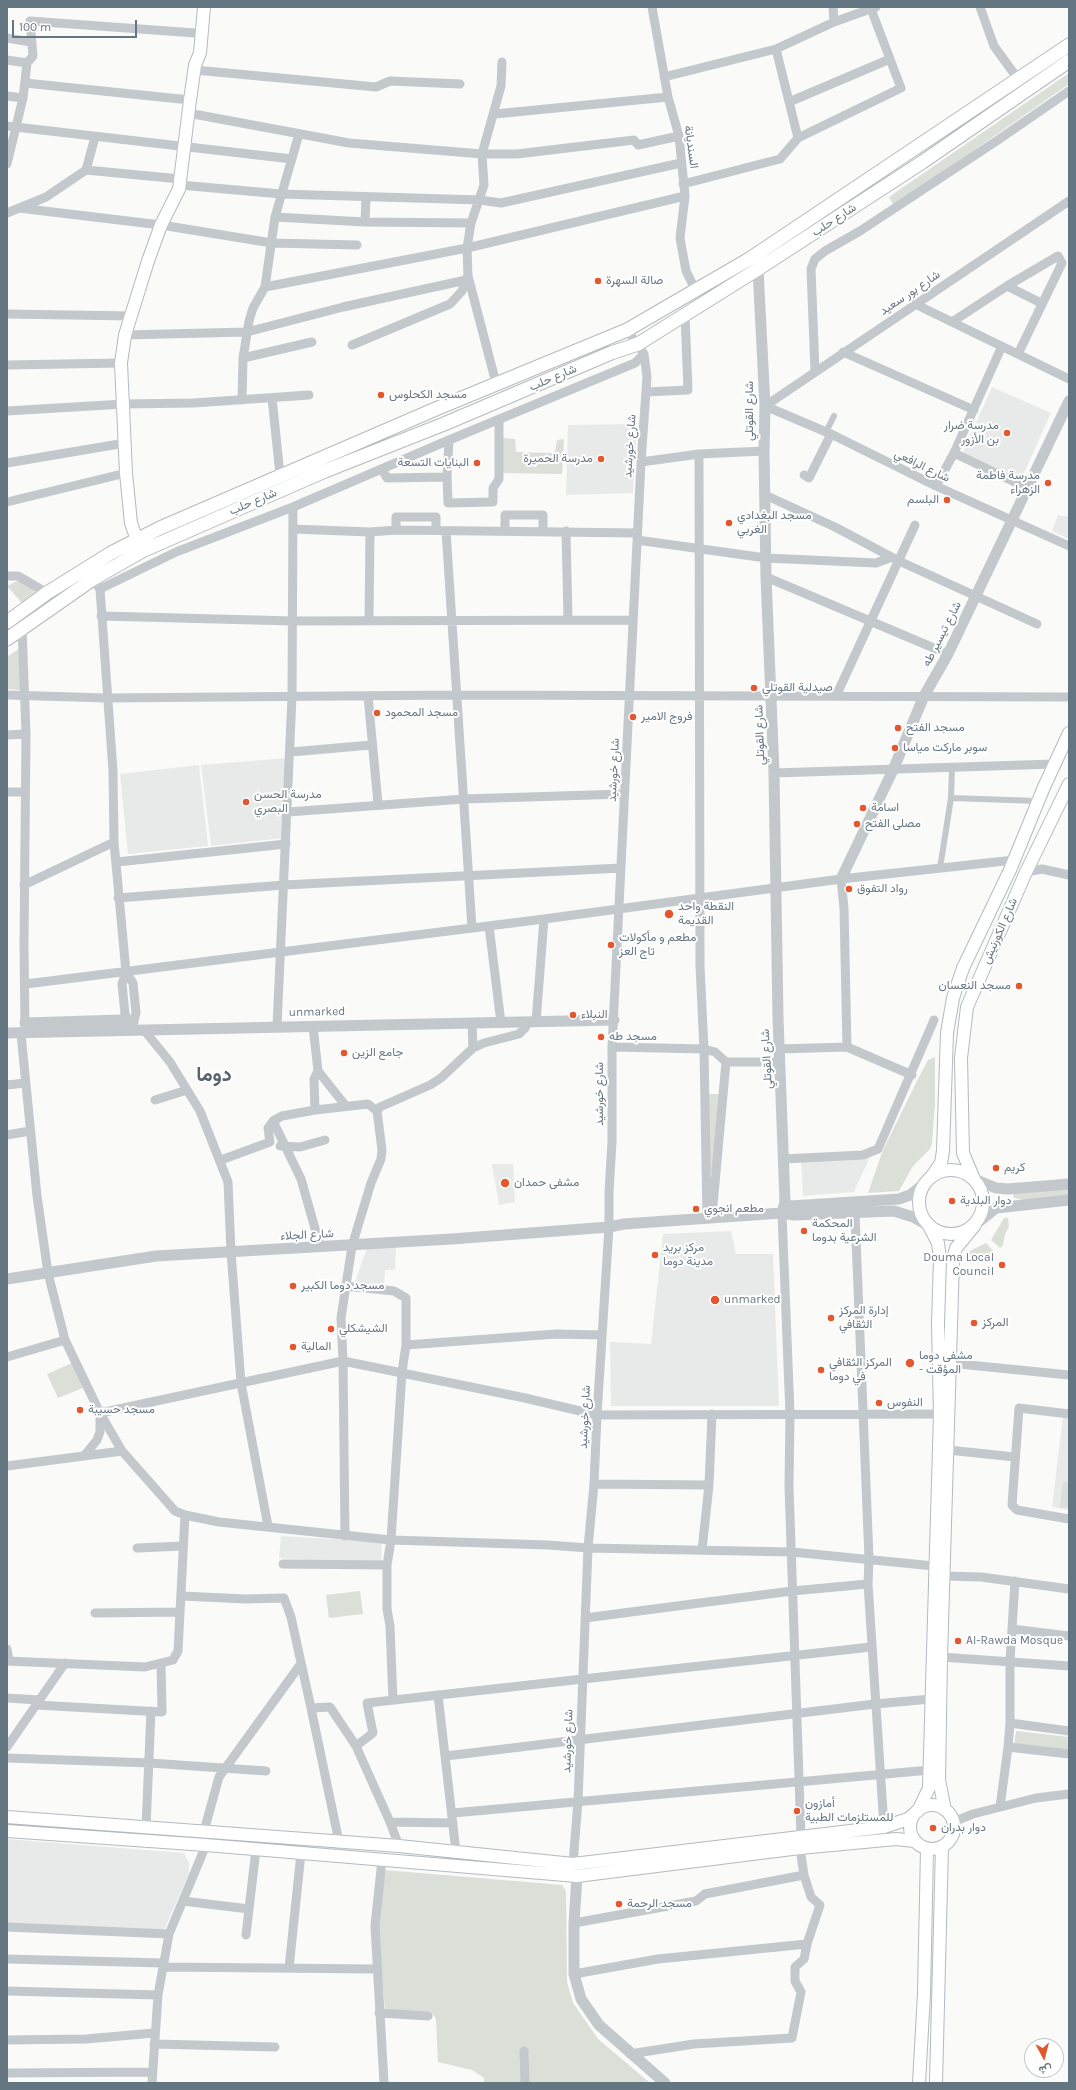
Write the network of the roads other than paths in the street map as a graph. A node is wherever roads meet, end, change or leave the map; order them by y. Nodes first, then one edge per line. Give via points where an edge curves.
1 (197, 7) edge
2 (204, 7) edge
3 (652, 7) edge
4 (833, 7) edge
5 (980, 7) edge
6 (874, 8) edge
7 (834, 22) junction
8 (195, 33) junction
9 (7, 38) edge
10 (31, 42) junction
11 (1069, 45) edge
12 (776, 49) junction
13 (890, 59) junction
14 (7, 60) edge
15 (502, 62) dead end
16 (1069, 62) edge
17 (27, 63) junction
18 (195, 67) junction
19 (664, 77) junction
20 (1018, 79) junction
21 (25, 83) junction
22 (460, 84) dead end
23 (1069, 91) edge
24 (7, 96) edge
25 (668, 97) junction
26 (23, 98) junction
27 (190, 100) junction
28 (790, 102) junction
29 (188, 113) junction
30 (495, 114) junction
31 (11, 126) edge
32 (299, 134) junction
33 (679, 136) junction
34 (95, 137) junction
35 (798, 138) junction
36 (184, 147) junction
37 (482, 154) junction
38 (292, 159) junction
39 (7, 163) edge
40 (681, 163) junction
41 (86, 170) junction
42 (180, 182) junction
43 (683, 184) junction
44 (281, 194) junction
45 (685, 196) junction
46 (366, 197) junction
47 (480, 200) junction
48 (1069, 201) edge
49 (19, 208) junction
50 (7, 212) edge
51 (275, 217) junction
52 (365, 222) junction
53 (471, 223) junction
54 (161, 225) junction
55 (272, 243) junction
56 (357, 245) dead end
57 (467, 248) junction
58 (751, 258) junction
59 (758, 269) junction
60 (467, 278) junction
61 (1007, 286) junction
62 (266, 287) junction
63 (695, 289) junction
64 (1041, 303) junction
65 (914, 304) junction
66 (7, 314) edge
67 (684, 315) junction
68 (131, 316) junction
69 (952, 322) junction
70 (627, 330) junction
71 (247, 332) junction
72 (125, 335) junction
73 (312, 342) dead end
74 (352, 345) dead end
75 (1002, 346) junction
76 (641, 349) junction
77 (843, 352) junction
78 (1018, 354) junction
79 (243, 358) junction
80 (121, 363) junction
81 (7, 365) edge
82 (814, 371) junction
83 (1069, 379) edge
84 (496, 384) junction
85 (646, 392) junction
86 (309, 395) dead end
87 (272, 398) junction
88 (242, 400) junction
89 (1069, 401) edge
90 (124, 404) junction
91 (765, 406) junction
92 (974, 410) junction
93 (7, 411) edge
94 (834, 416) dead end
95 (498, 420) junction
96 (829, 433) junction
97 (449, 440) junction
98 (125, 443) junction
99 (764, 451) junction
100 (954, 453) junction
101 (699, 454) junction
102 (641, 462) junction
103 (7, 463) edge
104 (382, 470) junction
105 (126, 473) junction
106 (280, 475) junction
107 (804, 476) dead end
108 (447, 477) junction
109 (936, 486) junction
110 (1027, 488) junction
111 (765, 495) junction
112 (7, 502) edge
113 (293, 507) junction
114 (1012, 521) junction
115 (915, 525) dead end
116 (293, 529) junction
117 (396, 530) junction
118 (436, 530) junction
119 (446, 530) junction
120 (505, 531) junction
121 (543, 531) junction
122 (566, 531) junction
123 (370, 532) junction
124 (637, 537) junction
125 (139, 545) junction
126 (1069, 546) edge
127 (699, 550) junction
128 (766, 558) junction
129 (896, 559) junction
130 (7, 576) edge
131 (766, 577) junction
132 (93, 579) junction
133 (47, 593) junction
134 (976, 596) junction
135 (101, 616) junction
136 (451, 619) junction
137 (369, 620) junction
138 (568, 620) junction
139 (633, 620) junction
140 (293, 621) junction
141 (7, 622) edge
142 (870, 622) junction
143 (1037, 624) dead end
144 (22, 627) junction
145 (7, 639) edge
146 (948, 654) junction
147 (7, 695) edge
148 (456, 695) junction
149 (630, 695) junction
150 (368, 696) junction
151 (701, 696) junction
152 (771, 696) junction
153 (836, 696) junction
154 (924, 696) junction
155 (25, 697) junction
156 (292, 697) junction
157 (1069, 697) edge
158 (107, 698) junction
159 (1069, 733) edge
160 (26, 734) junction
161 (7, 735) edge
162 (371, 745) junction
163 (290, 752) junction
164 (1054, 764) junction
165 (952, 768) junction
166 (893, 770) junction
167 (774, 773) junction
168 (1069, 784) edge
169 (1044, 787) junction
170 (7, 792) edge
171 (25, 792) junction
172 (624, 794) junction
173 (1063, 796) junction
174 (951, 798) junction
175 (464, 799) junction
176 (1038, 801) junction
177 (378, 804) junction
178 (288, 812) junction
179 (114, 842) junction
180 (286, 844) junction
181 (1014, 860) junction
182 (117, 862) junction
183 (621, 868) junction
184 (940, 868) junction
185 (1026, 872) junction
186 (1069, 874) edge
187 (468, 875) junction
188 (841, 879) junction
189 (24, 885) junction
190 (284, 885) junction
191 (776, 889) junction
192 (118, 898) junction
193 (700, 898) junction
194 (619, 909) junction
195 (544, 919) junction
196 (489, 926) junction
197 (472, 928) junction
198 (280, 952) junction
199 (126, 972) junction
200 (26, 984) junction
201 (614, 1020) junction
202 (934, 1020) dead end
203 (532, 1022) junction
204 (472, 1023) junction
205 (501, 1023) junction
206 (277, 1026) junction
207 (314, 1026) junction
208 (24, 1030) junction
209 (132, 1030) junction
210 (144, 1030) junction
211 (7, 1033) edge
212 (612, 1047) junction
213 (847, 1047) junction
214 (473, 1048) junction
215 (704, 1048) junction
216 (779, 1049) junction
217 (726, 1062) junction
218 (780, 1062) junction
219 (318, 1071) junction
220 (912, 1075) junction
221 (25, 1083) junction
222 (7, 1085) edge
223 (187, 1090) junction
224 (155, 1100) dead end
225 (345, 1105) junction
226 (315, 1110) junction
227 (377, 1112) junction
228 (273, 1121) junction
229 (30, 1131) junction
230 (7, 1135) edge
231 (324, 1140) dead end
232 (270, 1142) junction
233 (285, 1148) junction
234 (783, 1159) junction
235 (221, 1160) junction
236 (974, 1179) junction
237 (928, 1180) junction
238 (1069, 1184) edge
239 (1069, 1200) edge
240 (782, 1213) junction
241 (855, 1214) junction
242 (710, 1217) junction
243 (975, 1225) junction
244 (929, 1226) junction
245 (609, 1227) junction
246 (320, 1246) junction
247 (352, 1246) junction
248 (231, 1252) junction
249 (48, 1273) junction
250 (7, 1279) edge
251 (345, 1286) junction
252 (951, 1322) junction
253 (938, 1324) junction
254 (602, 1335) junction
255 (65, 1340) junction
256 (406, 1345) junction
257 (7, 1357) edge
258 (343, 1361) junction
259 (949, 1363) junction
260 (402, 1372) junction
261 (1069, 1375) edge
262 (241, 1383) junction
263 (100, 1413) junction
264 (712, 1414) junction
265 (790, 1414) junction
266 (861, 1414) junction
267 (944, 1414) junction
268 (1069, 1414) edge
269 (596, 1415) junction
270 (948, 1450) junction
271 (122, 1451) junction
272 (84, 1456) junction
273 (1015, 1457) junction
274 (7, 1466) edge
275 (594, 1484) junction
276 (709, 1485) junction
277 (185, 1515) junction
278 (1069, 1519) edge
279 (268, 1526) junction
280 (345, 1536) junction
281 (391, 1540) junction
282 (183, 1546) junction
283 (137, 1548) dead end
284 (588, 1548) junction
285 (702, 1550) junction
286 (792, 1552) junction
287 (868, 1558) junction
288 (283, 1564) dead end
289 (387, 1565) junction
290 (934, 1566) junction
291 (940, 1580) junction
292 (1015, 1581) junction
293 (868, 1584) junction
294 (1069, 1589) edge
295 (792, 1591) junction
296 (182, 1596) junction
297 (180, 1612) junction
298 (95, 1613) dead end
299 (585, 1618) junction
300 (1012, 1629) junction
301 (1069, 1636) edge
302 (872, 1647) junction
303 (7, 1649) edge
304 (795, 1654) junction
305 (941, 1657) junction
306 (8, 1661) edge
307 (1010, 1661) junction
308 (161, 1663) junction
309 (64, 1664) junction
310 (300, 1665) junction
311 (1069, 1666) edge
312 (582, 1678) junction
313 (438, 1695) junction
314 (7, 1698) edge
315 (393, 1700) junction
316 (931, 1700) junction
317 (38, 1702) junction
318 (875, 1704) junction
319 (311, 1708) junction
320 (151, 1711) junction
321 (796, 1714) junction
322 (1010, 1723) junction
323 (1069, 1731) edge
324 (580, 1739) junction
325 (7, 1746) edge
326 (356, 1746) junction
327 (1008, 1747) junction
328 (1069, 1754) edge
329 (446, 1756) junction
330 (7, 1758) edge
331 (150, 1763) junction
332 (225, 1768) junction
333 (930, 1770) junction
334 (266, 1771) dead end
335 (880, 1775) junction
336 (800, 1781) junction
337 (1069, 1794) edge
338 (578, 1801) junction
339 (1000, 1807) junction
340 (945, 1810) junction
341 (916, 1812) junction
342 (7, 1817) edge
343 (453, 1818) junction
344 (390, 1822) junction
345 (953, 1822) junction
346 (146, 1827) junction
347 (884, 1827) junction
348 (7, 1831) edge
349 (204, 1831) junction
350 (914, 1841) junction
351 (339, 1842) junction
352 (800, 1842) junction
353 (206, 1845) junction
354 (399, 1846) junction
355 (942, 1847) junction
356 (256, 1849) junction
357 (927, 1849) junction
358 (456, 1852) junction
359 (301, 1853) junction
360 (342, 1856) junction
361 (382, 1860) junction
362 (573, 1864) junction
363 (804, 1875) junction
364 (577, 1876) junction
365 (183, 1901) junction
366 (249, 1909) junction
367 (574, 1923) junction
368 (7, 1926) edge
369 (169, 1934) junction
370 (246, 1935) dead end
371 (807, 1944) junction
372 (7, 1958) edge
373 (163, 1965) junction
374 (289, 1968) junction
375 (376, 1969) junction
376 (574, 1974) junction
377 (7, 1991) edge
378 (158, 1995) junction
379 (379, 2014) junction
380 (428, 2016) dead end
381 (154, 2033) junction
382 (7, 2040) edge
383 (154, 2044) junction
384 (275, 2047) dead end
385 (524, 2051) dead end
386 (630, 2054) junction
387 (152, 2072) junction
388 (7, 2073) edge
389 (152, 2083) edge
390 (384, 2083) edge
391 (525, 2083) edge
392 (665, 2083) edge
393 (919, 2083) edge
394 (936, 2083) edge

1 - 8 main road
2 - 18 main road via 200,53
3 - 19 street, السنديانة
4 - 7 street
5 - 20 street via 994,46
6 - 7 street
6 - 13 street
7 - 12 street
8 - 10 street via 30,21
8 - 18 main road
9 - 10 street
10 - 17 street via 34,56
11 - 20 main road, شارع حلب
12 - 19 street
12 - 28 street
13 - 28 street
13 - 35 street via 901,88
14 - 17 street
15 - 30 street via 501,86
16 - 59 main road, شارع حلب via 920,164
17 - 21 street
18 - 22 street via 376,87 390,81
18 - 27 main road
19 - 25 street, السنديانة
20 - 58 main road, شارع حلب
21 - 26 street
21 - 27 street
23 - 82 street via 815,259 812,268
24 - 26 street
25 - 30 street
25 - 33 street, السنديانة
26 - 31 street
27 - 29 main road
28 - 35 street
29 - 32 street
29 - 36 main road
30 - 37 street
31 - 34 street
31 - 39 street
32 - 37 street via 349,143
32 - 38 street
33 - 37 street via 638,145 634,140 517,154
33 - 40 street, السنديانة
34 - 36 street
34 - 41 street
35 - 43 street via 780,159
36 - 38 street
36 - 42 main road
37 - 47 street via 484,185
38 - 44 street
40 - 43 street, السنديانة
40 - 47 street via 501,203
41 - 42 street
41 - 49 street via 46,197
42 - 44 street
42 - 54 main road
43 - 45 street, السنديانة
44 - 46 street
44 - 51 street
45 - 57 street
45 - 63 street, السنديانة via 680,238 686,271
46 - 47 street
46 - 52 street
47 - 53 street
48 - 65 street, شارع بور سعيد
49 - 50 street
49 - 54 street
51 - 52 street
51 - 55 street
52 - 53 street
53 - 57 street
54 - 55 street
54 - 68 main road
55 - 56 street
55 - 62 street
57 - 60 street
57 - 62 street
58 - 59 street, شارع القوتلي
58 - 63 main road, شارع حلب
59 - 67 main road, شارع حلب
59 - 91 street, شارع القوتلي
60 - 71 street
60 - 74 street via 462,291 450,304
60 - 84 street
61 - 64 street
61 - 64 street via 1058,256 1062,263
61 - 69 street
62 - 71 street via 253,308
63 - 70 main road, شارع حلب
64 - 78 street
65 - 69 street
65 - 77 street, شارع بور سعيد
66 - 68 street
67 - 76 main road, شارع حلب
67 - 85 street via 688,390
68 - 72 main road
69 - 75 street
70 - 76 street
70 - 84 main road, شارع حلب
71 - 72 street
71 - 79 street
72 - 80 main road
73 - 79 street
75 - 78 street
75 - 92 street
76 - 85 street, شارع خورشيد via 647,377
76 - 95 street via 635,363
76 - 125 main road, شارع حلب via 611,353 444,424
77 - 82 street, شارع بور سعيد
77 - 92 street
78 - 83 street
79 - 88 street
80 - 81 street
80 - 90 main road
82 - 91 street, شارع بور سعيد
84 - 106 main road, شارع حلب
85 - 102 street, شارع خورشيد
86 - 87 street
87 - 88 street
87 - 106 street
88 - 90 street
89 - 110 street, شارع تيسير طه
90 - 93 street
90 - 98 main road
91 - 96 street, شارع الرافعي
91 - 99 street, شارع القوتلي
92 - 100 street
94 - 96 street
95 - 97 street
95 - 108 street via 500,478 493,488 493,502 448,504
96 - 107 street via 809,478
96 - 109 street, شارع الرافعي
97 - 104 street
97 - 108 street
98 - 103 street
98 - 105 main road
99 - 101 street
99 - 111 street, شارع القوتلي
100 - 109 street
100 - 110 street
101 - 102 street
101 - 127 street
102 - 124 street, شارع خورشيد
104 - 108 street via 387,478
104 - 113 street
105 - 112 street
105 - 125 main road via 131,523
106 - 125 main road, شارع حلب
109 - 114 street, شارع الرافعي
110 - 114 street, شارع تيسير طه
111 - 128 street, شارع القوتلي
111 - 129 street
113 - 116 street
113 - 132 street via 176,552
114 - 126 street, شارع الرافعي
114 - 134 street, شارع تيسير طه
115 - 129 street
116 - 123 street
116 - 140 street
117 - 118 street
117 - 118 street via 396,517 436,517
117 - 123 street
118 - 119 street
119 - 120 street
119 - 136 street
120 - 121 street
120 - 121 street via 505,515 543,515
121 - 122 street
122 - 124 street
122 - 138 street
123 - 137 street
124 - 127 street
124 - 139 street, شارع خورشيد
125 - 132 main road, شارع حلب
127 - 128 street
127 - 151 street
128 - 129 street via 876,562
128 - 131 street, شارع القوتلي
129 - 134 street
129 - 142 street
130 - 133 street via 18,576
131 - 142 street
131 - 152 street, شارع القوتلي
132 - 133 main road, شارع حلب
132 - 135 street
132 - 144 main road, شارع حلب
133 - 141 main road, شارع حلب
134 - 143 street
134 - 146 street, شارع تيسير طه
135 - 140 street
135 - 158 street
136 - 137 street
136 - 138 street
136 - 148 street
137 - 140 street
138 - 139 street
139 - 149 street, شارع خورشيد
140 - 156 street
142 - 146 street
142 - 153 street
144 - 145 main road, شارع حلب
144 - 155 street
146 - 154 street, شارع تيسير طه
147 - 155 street
148 - 149 street
148 - 150 street
148 - 175 street
149 - 151 street
149 - 172 street, شارع خورشيد
150 - 156 street
150 - 162 street
151 - 152 street
151 - 193 street
152 - 153 street
152 - 167 street, شارع القوتلي
153 - 154 street
154 - 157 street
154 - 166 street, شارع تيسير طه
155 - 158 street
155 - 160 street
156 - 158 street
156 - 163 street
158 - 179 street
159 - 164 main road, شارع الكورنيش
160 - 161 street
160 - 171 street
162 - 163 street
162 - 177 street
163 - 178 street
164 - 165 street
164 - 169 main road, شارع الكورنيش
165 - 166 street
165 - 174 street
166 - 167 street
166 - 188 street, شارع تيسير طه
167 - 191 street, شارع القوتلي
168 - 173 main road, شارع الكورنيش
169 - 173 main road
169 - 176 main road, شارع الكورنيش
170 - 171 street
171 - 189 street
172 - 175 street
172 - 183 street, شارع خورشيد
173 - 185 main road, شارع الكورنيش
174 - 176 street
174 - 184 street
175 - 177 street
175 - 187 street
176 - 181 main road, شارع الكورنيش
177 - 178 street
178 - 180 street
179 - 182 street
179 - 189 street
180 - 182 street
180 - 190 street
181 - 184 street
181 - 237 main road, شارع الكورنيش via 963,968 953,998 948,1032 943,1150 941,1163
182 - 192 street
183 - 187 street
183 - 194 street, شارع خورشيد
184 - 188 street
185 - 186 street via 1042,869
185 - 236 main road, شارع الكورنيش via 967,1007 961,1058 964,1153
187 - 190 street
187 - 197 street
188 - 191 street
188 - 213 street
189 - 200 street
190 - 192 street
190 - 198 street
191 - 193 street
191 - 216 street, شارع القوتلي
192 - 199 street
193 - 194 street
193 - 215 street
194 - 195 street
194 - 201 street, شارع خورشيد
195 - 196 street
195 - 203 street
196 - 197 street
196 - 205 street
197 - 198 street
198 - 199 street
198 - 206 street
199 - 200 street
199 - 209 street via 122,984 125,1014
200 - 208 street
201 - 203 street, unmarked
201 - 212 street, شارع خورشيد
202 - 220 street
203 - 205 street, unmarked
203 - 214 street via 519,1034
204 - 205 street, unmarked
204 - 207 street, unmarked
204 - 214 street
206 - 207 street, unmarked
206 - 210 street, unmarked
207 - 219 street
208 - 209 street, unmarked
208 - 211 street, unmarked
208 - 221 street
209 - 210 street, unmarked
210 - 223 street via 170,1062
212 - 215 street
212 - 245 street, شارع خورشيد
213 - 216 street
213 - 220 street
214 - 227 street via 441,1078 380,1107
215 - 217 street via 715,1052
215 - 242 street
216 - 218 street, شارع القوتلي
217 - 218 street
217 - 242 street
218 - 234 street, شارع القوتلي
219 - 225 street
219 - 226 street via 314,1079
220 - 234 street via 878,1149 863,1155
221 - 222 street
221 - 229 street
223 - 224 street
223 - 235 street via 200,1110
225 - 226 street
225 - 227 street via 368,1104
226 - 228 street via 282,1116
227 - 247 street via 381,1159
228 - 232 street via 268,1128
228 - 233 street
229 - 230 street
229 - 249 street
231 - 233 street via 300,1147
232 - 233 street
232 - 235 street
233 - 246 street via 301,1179
234 - 240 street, شارع القوتلي via 785,1201
235 - 248 street via 228,1182
236 - 237 main road via 958,1171 944,1171
236 - 238 street via 996,1188 1008,1189
236 - 243 main road via 984,1197 982,1212
237 - 240 street via 910,1195 899,1199 791,1206
237 - 244 main road via 920,1192 919,1206
239 - 243 street via 996,1208
240 - 241 street
240 - 242 street, شارع الجلاء
240 - 265 street
241 - 244 street via 902,1212
241 - 266 street
242 - 245 street, شارع الجلاء
243 - 244 main road via 962,1232 948,1235
243 - 252 main road via 956,1248 953,1259
244 - 253 main road via 938,1243 940,1255
245 - 247 street, شارع الجلاء
245 - 254 street, شارع خورشيد
246 - 247 street, شارع الجلاء
246 - 248 street, شارع الجلاء
247 - 251 street
248 - 249 street, شارع الجلاء via 156,1256
248 - 262 street
249 - 250 street, شارع الجلاء
249 - 255 street
251 - 256 street via 394,1291 406,1298
251 - 258 street via 341,1318
252 - 253 main road
252 - 259 main road
253 - 267 main road
254 - 256 street via 556,1334
254 - 269 street, شارع خورشيد
255 - 257 street
255 - 263 street
256 - 260 street
258 - 260 street
258 - 262 street
258 - 280 street
259 - 261 street
259 - 267 main road
260 - 269 street
260 - 281 street
262 - 263 street
262 - 279 street
263 - 271 street
263 - 272 street via 97,1440
264 - 265 street
264 - 269 street
264 - 276 street
265 - 266 street
265 - 286 street via 789,1486
266 - 267 street
266 - 287 street
267 - 270 main road
267 - 290 main road
268 - 273 street via 1019,1408
269 - 275 street, شارع خورشيد
270 - 273 street
270 - 291 main road
271 - 272 street
271 - 277 street via 175,1511
272 - 274 street
273 - 278 street via 1012,1505 1018,1510
275 - 276 street
275 - 284 street, شارع خورشيد
276 - 285 street
277 - 279 street via 219,1522
277 - 282 street
279 - 280 street
280 - 281 street
281 - 284 street
281 - 289 street
282 - 283 street
282 - 296 street
284 - 285 street
284 - 299 street, شارع خورشيد
285 - 286 street
286 - 287 street
286 - 295 street
287 - 290 street
287 - 293 street
288 - 289 street
289 - 315 street
290 - 291 main road
291 - 292 street via 981,1577
291 - 305 main road
291 - 316 main road
292 - 294 street
292 - 300 street
293 - 295 street
293 - 302 street
295 - 299 street
295 - 304 street
296 - 297 street
296 - 310 street via 284,1598 291,1617
297 - 298 street
297 - 308 street via 178,1651 173,1660
299 - 312 street, شارع خورشيد
300 - 301 street
300 - 307 street
302 - 304 street
302 - 318 street
303 - 306 street
304 - 312 street
304 - 321 street
305 - 307 street
305 - 340 main road via 940,1780
306 - 309 street
307 - 311 street
307 - 322 street
308 - 309 street via 145,1667
308 - 320 street via 162,1712
309 - 317 street
310 - 319 street
310 - 332 street
312 - 313 street
312 - 324 street, شارع خورشيد
313 - 315 street
313 - 329 street
314 - 317 street
315 - 326 street via 368,1703 373,1733
316 - 318 street
316 - 333 main road
317 - 320 street
317 - 325 street
318 - 321 street
318 - 335 street
319 - 326 street via 330,1707
319 - 351 street
320 - 331 street
321 - 324 street
321 - 336 street
322 - 323 street
322 - 327 street
324 - 329 street
324 - 338 street, شارع خورشيد
326 - 344 street
327 - 328 street
327 - 339 street
329 - 343 street
330 - 331 street
331 - 332 street
331 - 346 street
332 - 334 street
332 - 349 street via 215,1786
333 - 335 street
333 - 341 main road via 928,1793
335 - 336 street
335 - 347 street
336 - 338 street
336 - 352 street
337 - 339 street via 1036,1798
338 - 343 street
338 - 362 street, شارع خورشيد
339 - 345 street
340 - 341 main road via 928,1806
340 - 345 main road
341 - 347 main road via 908,1819
341 - 350 main road via 910,1825
342 - 346 main road
343 - 344 street
343 - 358 street
344 - 354 street
345 - 355 main road via 952,1837
346 - 349 main road
347 - 352 main road
348 - 353 main road
349 - 351 main road
350 - 352 main road
350 - 357 main road
351 - 354 main road
351 - 360 street
352 - 362 main road
352 - 363 street
352 - 364 main road
353 - 356 main road
353 - 365 street
354 - 358 main road
355 - 357 main road
355 - 394 main road
356 - 359 main road
356 - 366 street
357 - 393 main road
358 - 362 main road
359 - 360 main road
359 - 374 street
360 - 361 main road
361 - 364 main road
361 - 375 street via 375,1926
362 - 364 street
363 - 367 street via 706,1894 696,1901
363 - 371 street via 811,1897 820,1905
364 - 367 street
365 - 366 street
365 - 369 street
366 - 370 street
367 - 376 street
368 - 369 street
369 - 373 street
371 - 376 street via 658,1959
371 - 386 street via 804,1959 794,1967 795,1981 801,1992 792,2038 694,2044
372 - 373 street
373 - 374 street
373 - 378 street
374 - 375 street
375 - 379 street
376 - 386 street via 581,1999 599,2025
377 - 378 street
378 - 381 street
379 - 380 street
379 - 390 street
381 - 382 street via 86,2039
381 - 383 street
383 - 384 street
383 - 387 street
385 - 391 street
386 - 392 street
387 - 388 street
387 - 389 street

